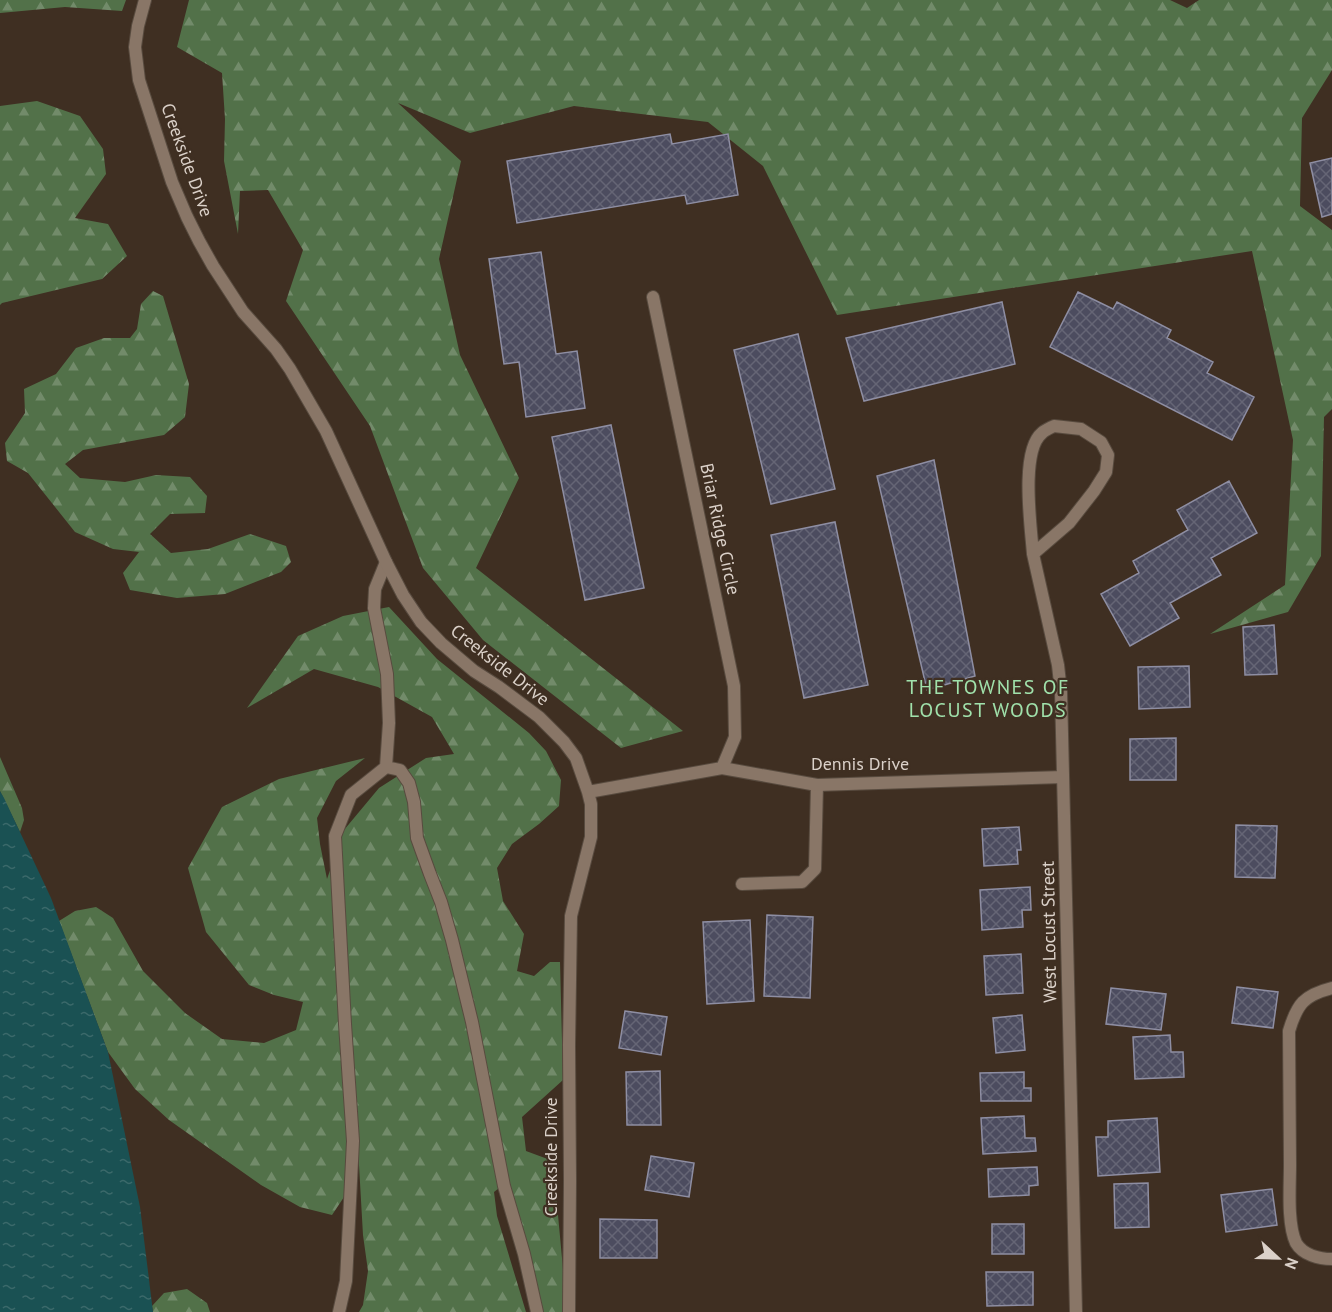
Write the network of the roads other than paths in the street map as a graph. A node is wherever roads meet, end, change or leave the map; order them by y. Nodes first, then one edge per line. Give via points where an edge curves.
1 (145, 0) edge
2 (653, 297) dead end
3 (1033, 554) junction
4 (386, 562) junction
5 (386, 767) junction
6 (722, 768) junction
7 (1063, 777) junction
8 (817, 785) junction
9 (588, 792) junction
10 (742, 884) dead end
11 (1332, 988) edge
12 (1332, 1259) edge
13 (339, 1312) edge
14 (537, 1312) edge
15 (568, 1312) edge
16 (1076, 1312) edge

1 - 4 street, Creekside Drive via 135,47 139,80 187,217 213,266 243,312 276,349 326,431
2 - 6 street, Briar Ridge Circle via 734,686 735,737
3 - 3 street, West Locust Street via 1029,460 1034,443 1041,433 1054,426 1081,429 1101,442 1108,455 1106,472 1069,523
3 - 7 street, West Locust Street via 1058,665
4 - 5 street via 375,589 374,608 387,674
4 - 9 street, Creekside Drive via 421,622 441,643 539,717 564,742 576,758
5 - 13 street via 351,795 335,836 353,1141 346,1281
5 - 14 street via 400,770 409,783 417,838 452,940 504,1186
6 - 8 street, Dennis Drive
6 - 9 street, Dennis Drive
7 - 8 street, Dennis Drive
7 - 16 street, West Locust Street
8 - 10 street via 815,869 802,882
9 - 15 street, Creekside Drive via 591,837 571,916
11 - 12 street via 1302,1002 1289,1031 1292,1232 1297,1245 1308,1254

